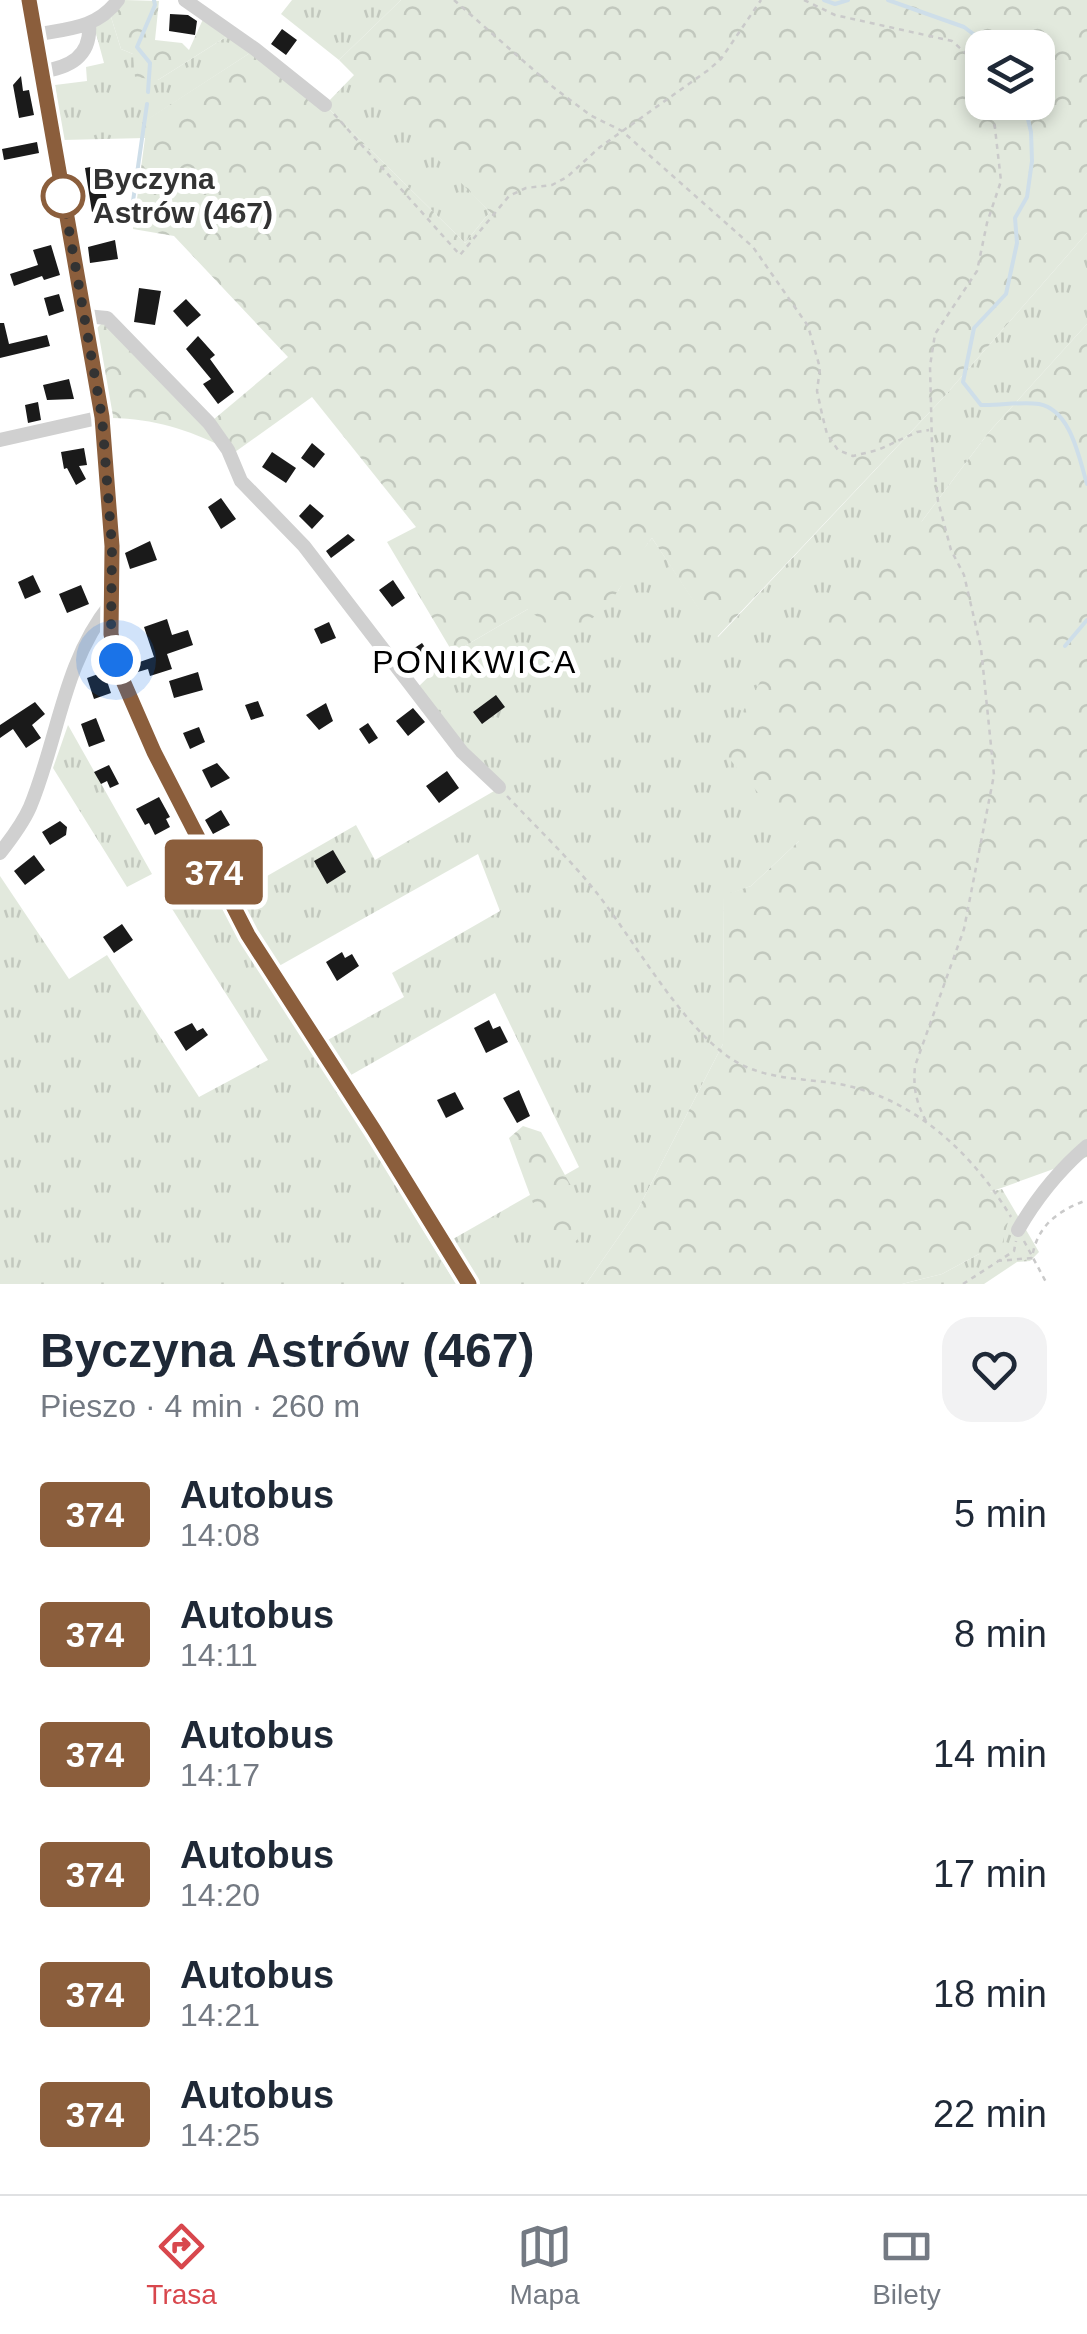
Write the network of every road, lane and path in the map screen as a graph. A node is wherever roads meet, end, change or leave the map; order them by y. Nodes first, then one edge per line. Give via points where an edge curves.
1 (29, 0) edge
2 (118, 0) edge
3 (185, 0) edge
4 (454, 0) edge
5 (761, 0) edge
6 (804, 0) edge
7 (89, 23) junction
8 (34, 34) junction
9 (965, 53) edge
10 (39, 72) junction
11 (326, 104) joint
12 (994, 120) edge
13 (622, 131) junction
14 (85, 316) junction
15 (102, 417) junction
16 (931, 430) junction
17 (0, 440) edge
18 (110, 605) junction
19 (500, 788) joint
20 (0, 853) edge
21 (926, 1121) junction
22 (1087, 1146) edge
23 (1087, 1200) edge
24 (1018, 1230) junction
25 (1032, 1258) junction
26 (996, 1261) junction
27 (469, 1284) edge
28 (962, 1284) edge
29 (1047, 1284) edge

1 - 8 street
2 - 7 street
3 - 11 street
4 - 13 path via 553,87
5 - 13 path via 721,59
6 - 9 path via 820,10 952,41
7 - 8 street
7 - 10 street via 82,56
8 - 10 street
10 - 14 street
11 - 13 path via 460,255 509,196 568,177
12 - 16 path via 1001,182 977,270 935,334
13 - 16 path via 738,230 776,276 808,326 820,368 822,414 838,450 853,456
14 - 15 street
14 - 19 street via 108,318 209,423 241,481 304,546 462,752
15 - 17 street
15 - 18 street
16 - 21 path via 943,525 964,576 981,648 994,776 964,930 915,1066 917,1104
18 - 20 street via 76,663 31,804
18 - 27 street via 126,691 228,898
19 - 21 path via 594,890 683,1009 732,1059 793,1080 867,1091
21 - 24 path via 988,1179
22 - 24 street via 1063,1166
23 - 25 path via 1048,1221
24 - 25 path
24 - 26 path via 1014,1250
25 - 26 path
25 - 29 path
26 - 28 path

